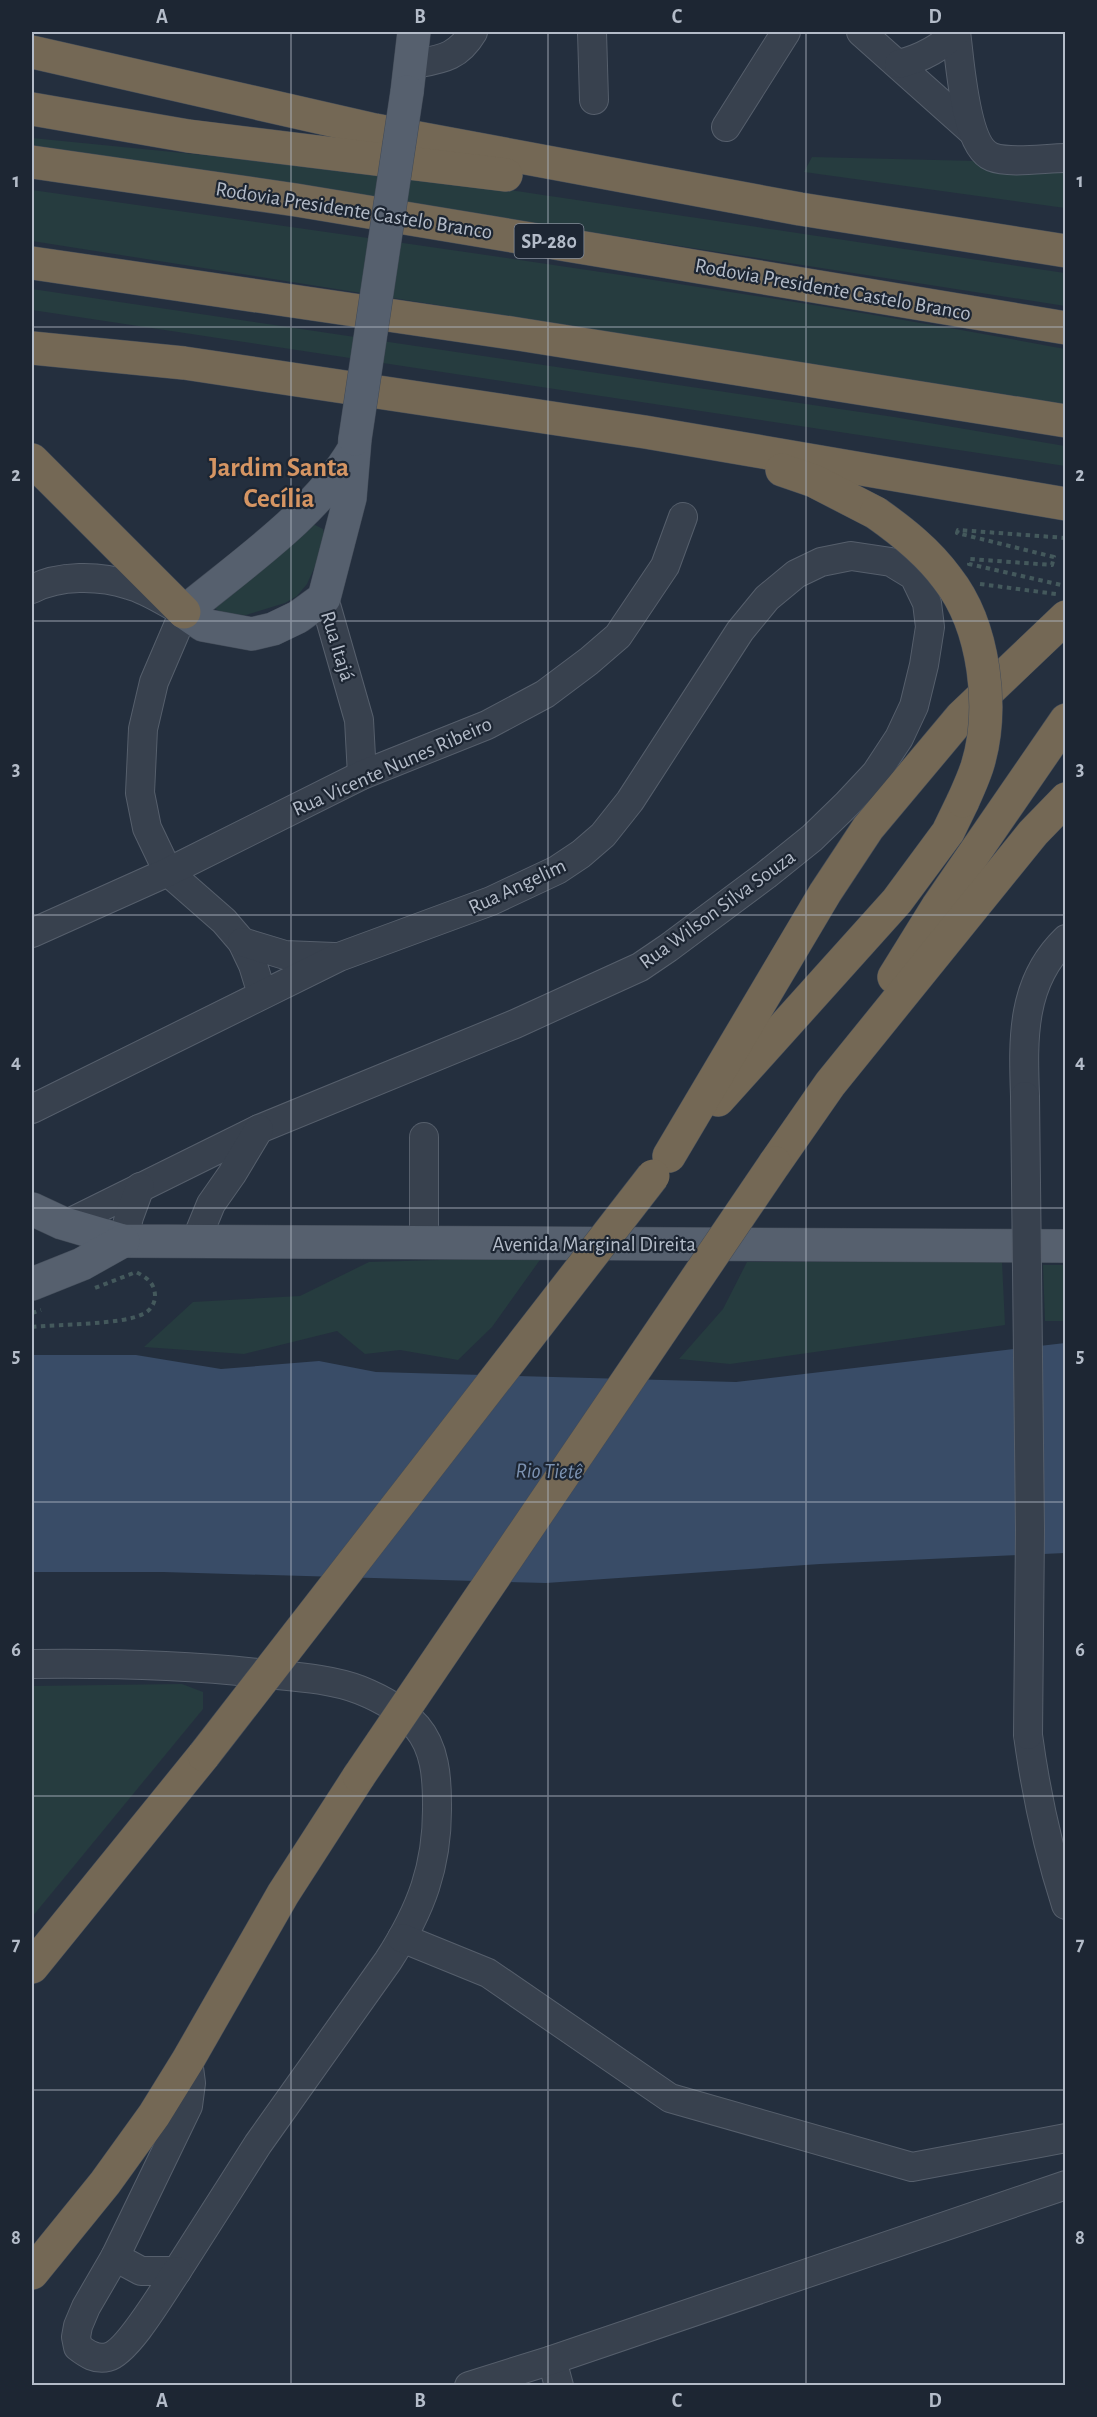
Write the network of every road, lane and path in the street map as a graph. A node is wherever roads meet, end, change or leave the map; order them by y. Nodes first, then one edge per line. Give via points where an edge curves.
1 (414, 32) edge
2 (473, 32) edge
3 (786, 32) edge
4 (861, 32) edge
5 (871, 32) edge
6 (896, 32) edge
7 (956, 32) edge
8 (594, 33) edge
9 (32, 52) edge
10 (899, 64) junction
11 (408, 78) junction
12 (594, 100) dead end
13 (32, 109) edge
14 (32, 123) edge
15 (726, 128) dead end
16 (972, 131) junction
17 (188, 136) junction
18 (1065, 158) edge
19 (32, 162) edge
20 (800, 209) junction
21 (1065, 251) edge
22 (32, 262) edge
23 (1065, 328) edge
24 (32, 348) edge
25 (1065, 421) edge
26 (645, 432) junction
27 (354, 444) junction
28 (32, 460) edge
29 (1065, 504) edge
30 (308, 509) junction
31 (683, 518) dead end
32 (344, 526) junction
33 (1065, 538) edge
34 (972, 583) dead end
35 (1065, 586) edge
36 (32, 589) edge
37 (1065, 595) edge
38 (324, 598) junction
39 (184, 612) junction
40 (1065, 617) edge
41 (930, 627) joint
42 (1065, 720) edge
43 (362, 775) junction
44 (1065, 799) edge
45 (147, 828) junction
46 (201, 856) junction
47 (168, 872) junction
48 (195, 897) junction
49 (32, 933) edge
50 (1065, 939) edge
51 (242, 942) junction
52 (339, 957) junction
53 (262, 994) junction
54 (822, 1094) junction
55 (32, 1110) edge
56 (259, 1129) junction
57 (424, 1137) dead end
58 (661, 1166) junction
59 (140, 1187) junction
60 (32, 1209) edge
61 (67, 1224) junction
62 (123, 1241) junction
63 (195, 1243) junction
64 (424, 1243) junction
65 (1065, 1246) edge
66 (85, 1292) dead end
67 (37, 1297) edge
68 (32, 1313) edge
69 (32, 1327) edge
70 (32, 1664) edge
71 (1055, 1827) edge
72 (1065, 1905) edge
73 (402, 1938) junction
74 (34, 1963) edge
75 (188, 2060) junction
76 (1065, 2138) edge
77 (1065, 2185) edge
78 (115, 2257) junction
79 (177, 2271) junction
80 (32, 2273) edge
81 (556, 2373) edge
82 (469, 2385) edge

1 - 11 main road, Rua Itajá
2 - 11 street via 464,47
3 - 15 street
4 - 10 street
5 - 6 street
7 - 10 street via 929,53
7 - 16 street
8 - 12 street
9 - 20 highway via 375,130
10 - 16 street
11 - 27 main road, Rua Itajá, bridge
13 - 17 highway
14 - 17 highway
16 - 18 street via 990,157
17 - 20 highway
19 - 23 highway, Rodovia Presidente Castelo Branco / SP-280 via 308,202
20 - 21 highway
22 - 25 highway via 507,332
24 - 26 highway via 184,363
26 - 29 highway
26 - 58 highway, bridge via 776,468 876,513 919,547 948,578 965,606 975,635 987,699 977,766 948,832 897,901
27 - 30 main road via 342,469
27 - 32 main road, Rua Itajá
28 - 39 highway
30 - 32 main road via 328,514
30 - 39 main road
31 - 43 street, Rua Vicente Nunes Ribeiro via 665,566 639,607 618,636 589,661 545,694 487,725
32 - 38 main road, Rua Itajá
33 - 35 path via 958,530 957,533 1054,556 1052,565 970,559 969,564
34 - 37 path
36 - 39 street via 43,584 103,578 131,585
38 - 39 main road via 298,617 252,634 203,625
38 - 43 street, Rua Itajá via 359,720
39 - 45 street via 153,682 143,729 140,793
40 - 58 highway via 961,717 868,828
41 - 52 street, Rua Angelim via 927,603 914,576 891,562 851,556 821,562 796,574 767,598 740,631 630,801 603,835 581,854 557,870 491,901
41 - 56 street, Rua Wilson Silva Souza via 914,706 876,772 813,838 668,948 640,967 567,1001
42 - 54 highway via 938,906
43 - 46 street, Rua Vicente Nunes Ribeiro
44 - 54 highway via 1033,833
45 - 46 street via 171,847
45 - 47 street
46 - 47 street, Rua Vicente Nunes Ribeiro
46 - 48 street via 195,874
47 - 48 street
47 - 49 street, Rua Vicente Nunes Ribeiro
48 - 51 street
50 - 71 street, bridge via 1028,1002 1024,1030 1030,1518 1028,1735 1035,1788
51 - 52 street via 285,955
51 - 53 street
52 - 53 street, Rua Angelim
53 - 55 street, Rua Angelim
54 - 75 highway, bridge via 359,1776 283,1894
56 - 59 street, Rua Wilson Silva Souza
56 - 63 street via 211,1204
57 - 64 street
58 - 74 highway, bridge via 204,1755
59 - 61 street, Rua Wilson Silva Souza
59 - 62 street
60 - 61 main road, Avenida Marginal Direita
61 - 62 main road, Avenida Marginal Direita
62 - 63 main road, Avenida Marginal Direita
62 - 67 main road via 82,1264
63 - 64 main road, Avenida Marginal Direita
64 - 65 main road, Avenida Marginal Direita
66 - 69 path via 136,1272 148,1278 155,1296 152,1306 137,1316
67 - 68 path
70 - 73 street via 211,1667 323,1680 385,1702 417,1726 431,1750 437,1782 433,1859 421,1903
71 - 72 street
73 - 76 street via 488,1973 670,2098 912,2167
73 - 79 street via 258,2144
75 - 78 street via 188,2106
75 - 80 highway via 105,2183
77 - 81 street
78 - 79 street via 141,2271
78 - 79 street via 78,2326 78,2347 95,2358 106,2358 123,2347
81 - 82 street

